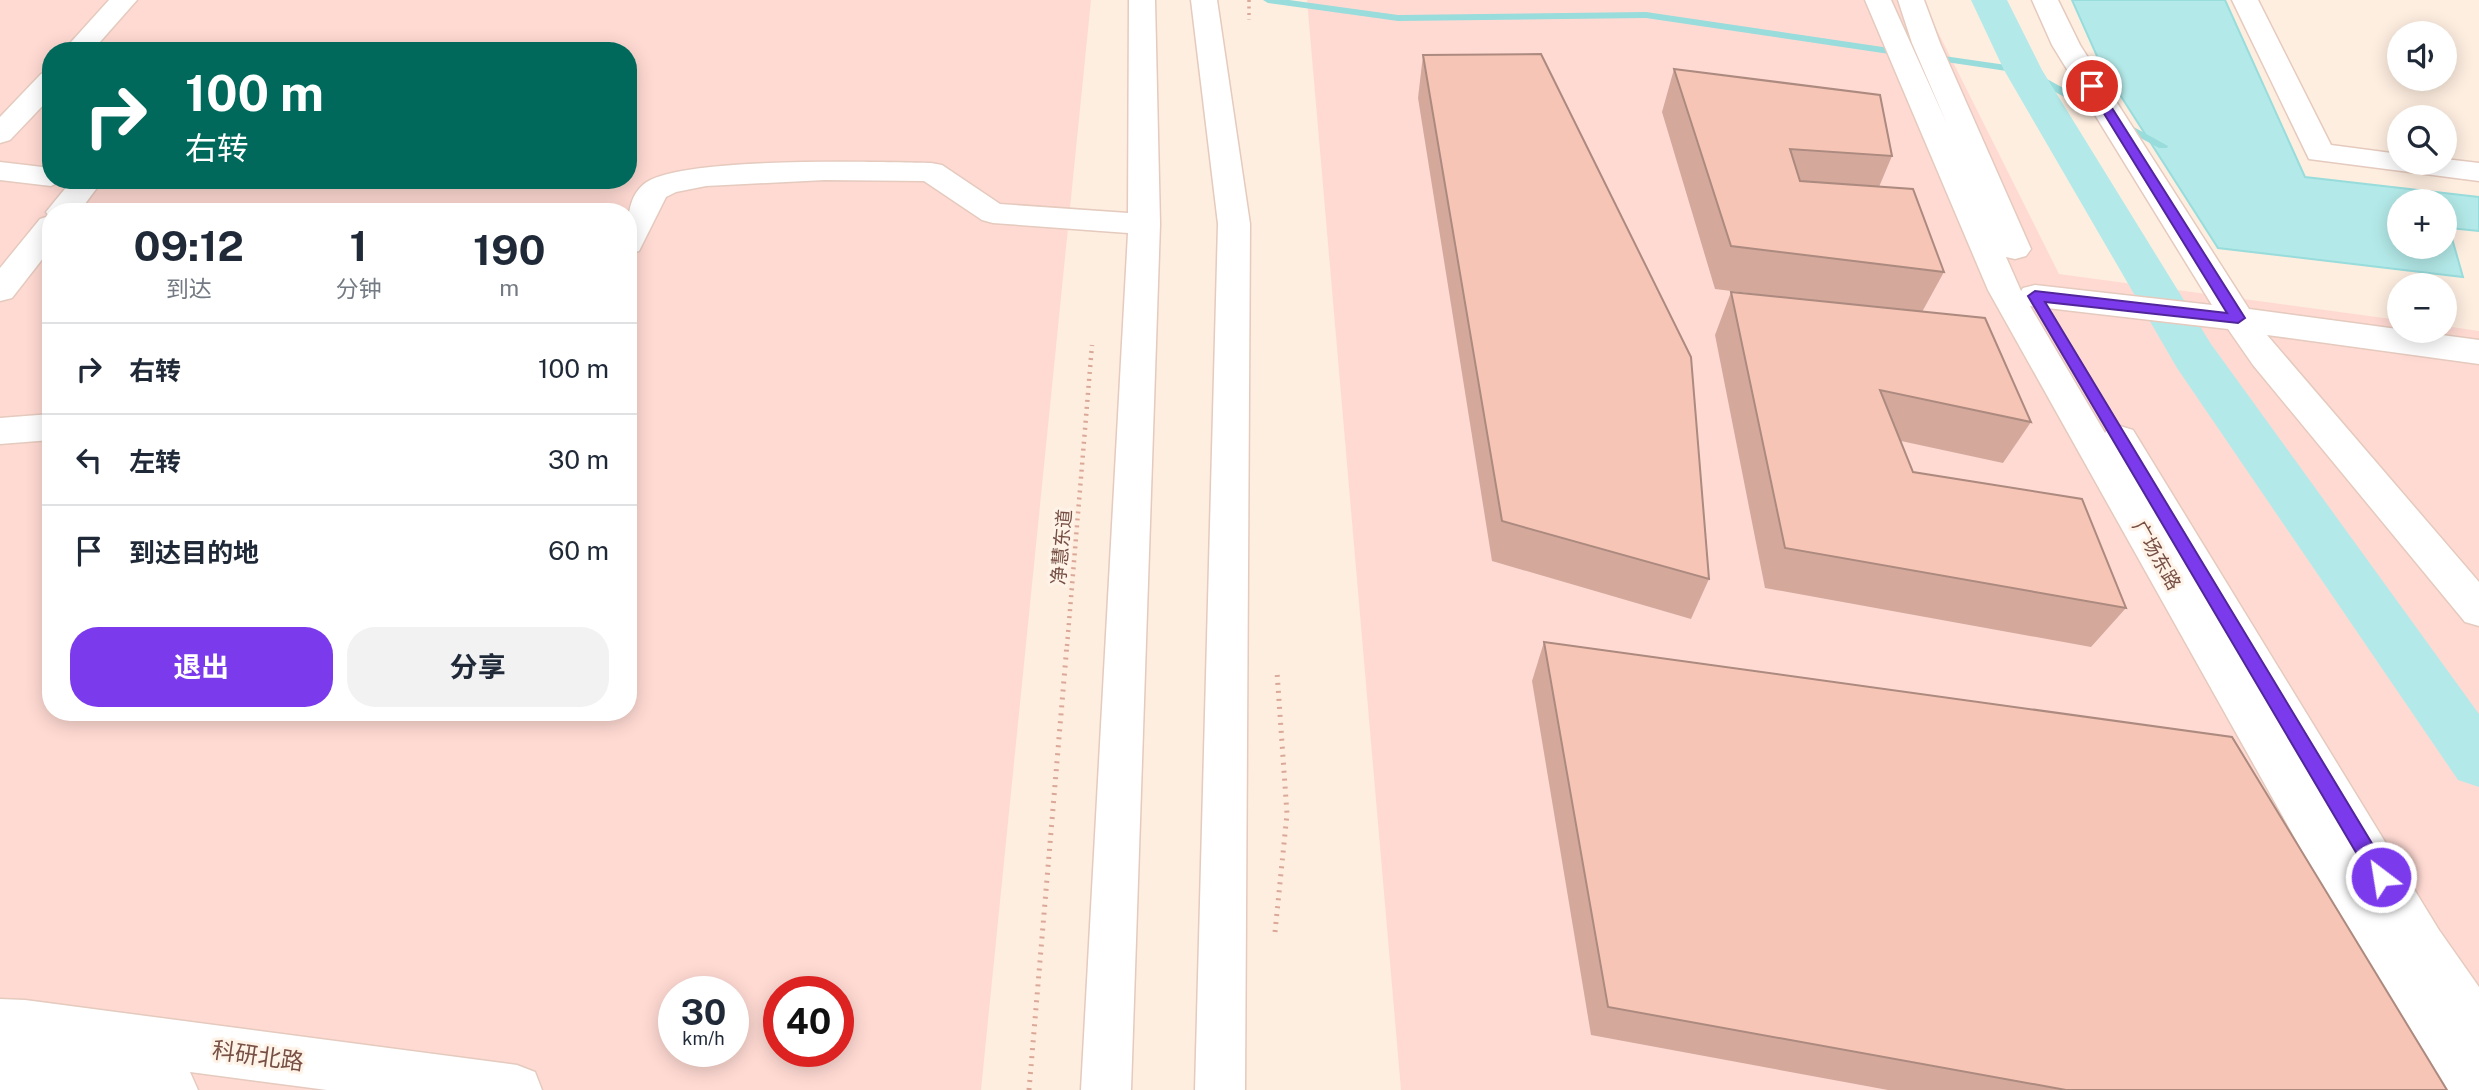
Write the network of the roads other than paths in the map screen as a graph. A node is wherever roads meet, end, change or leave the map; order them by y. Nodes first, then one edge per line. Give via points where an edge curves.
1 (124, 0) edge
2 (1878, 0) edge
3 (1911, 0) edge
4 (2046, 0) edge
5 (2245, 0) edge
6 (1141, 4) edge
7 (1204, 4) edge
8 (85, 42) edge
9 (1916, 55) junction
10 (42, 89) edge
11 (0, 134) edge
12 (2387, 161) edge
13 (2457, 170) edge
14 (0, 171) edge
15 (2479, 172) edge
16 (42, 176) edge
17 (81, 189) edge
18 (69, 203) edge
19 (1144, 224) junction
20 (637, 226) edge
21 (42, 237) edge
22 (0, 290) edge
23 (2035, 296) junction
24 (2238, 318) junction
25 (2479, 352) edge
26 (42, 428) edge
27 (0, 431) edge
28 (2479, 610) edge
29 (0, 1024) edge
30 (2479, 1029) edge
31 (0, 1066) edge
32 (173, 1090) edge
33 (517, 1090) edge
34 (1106, 1090) edge
35 (1220, 1090) edge
36 (2476, 1090) edge

1 - 8 street
2 - 9 street, 广场东路
3 - 9 street, 广场东路
4 - 24 street via 2066,44
5 - 12 street via 2320,153
6 - 19 street
7 - 35 street via 1234,224
9 - 23 street, 广场东路
9 - 36 street, 广场东路 via 2004,290 2369,924
10 - 11 street
13 - 15 street
14 - 16 street
17 - 18 street
19 - 20 street via 993,213 931,172 825,171 706,177 667,184 654,191
19 - 34 street
21 - 22 street
23 - 24 street
23 - 30 street, 广场东路 via 2422,946
24 - 25 street
24 - 28 street
26 - 27 street
29 - 33 street, 科研北路
31 - 32 street

